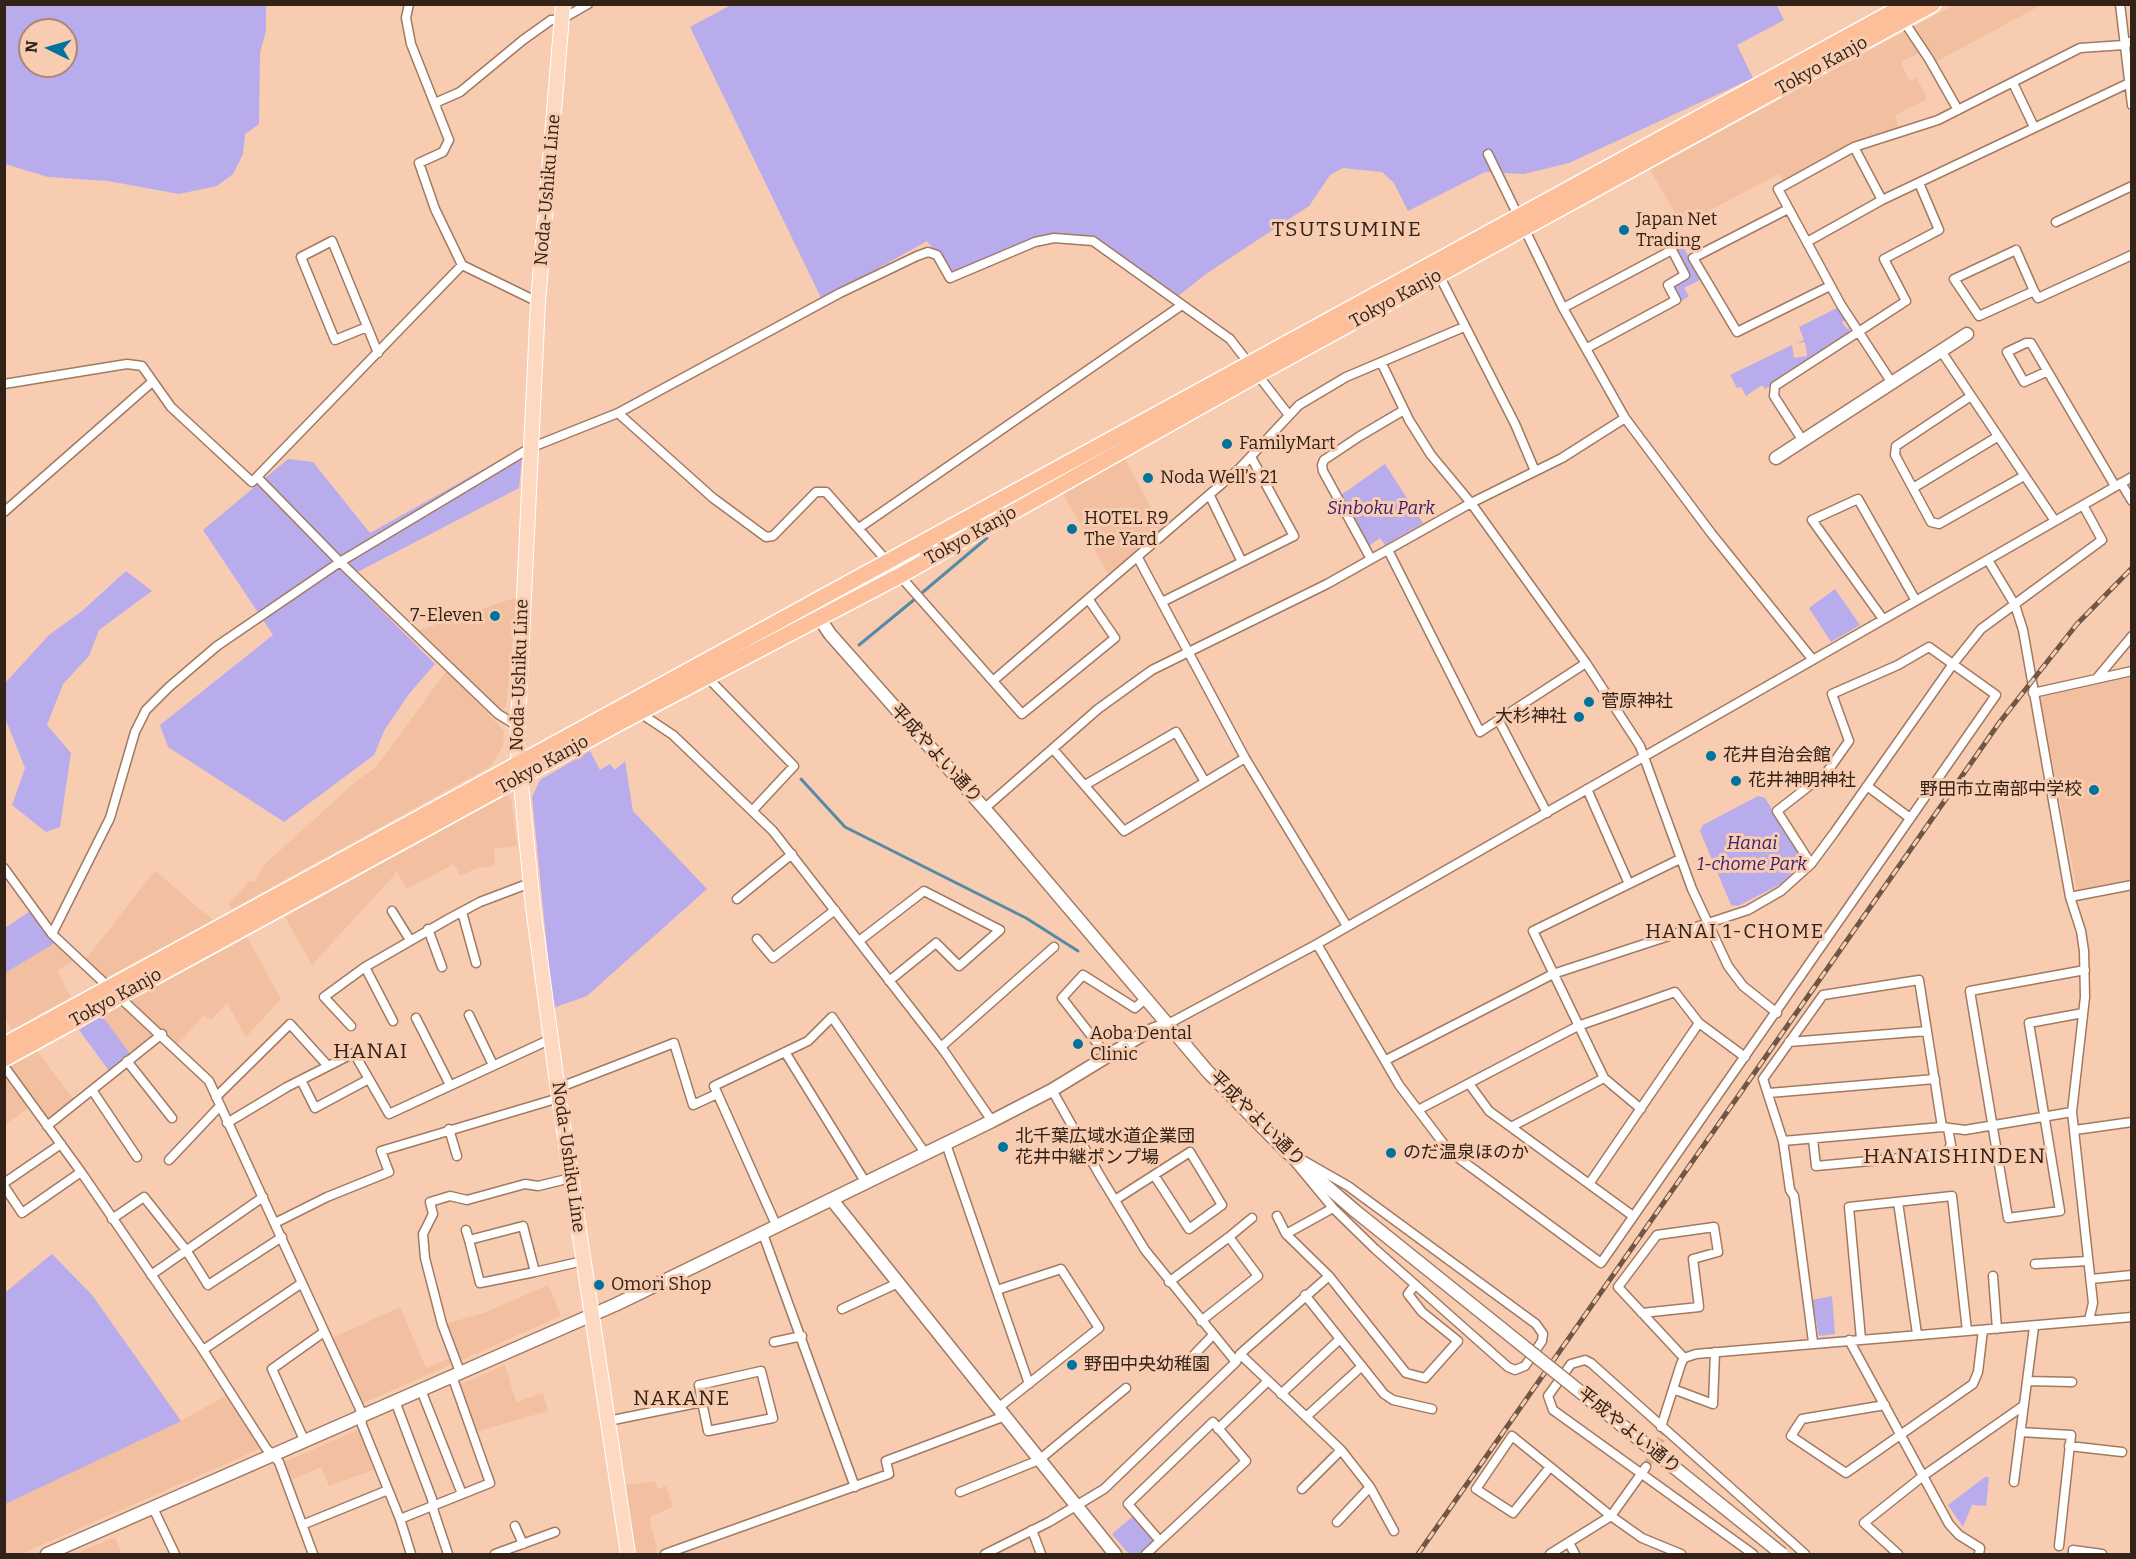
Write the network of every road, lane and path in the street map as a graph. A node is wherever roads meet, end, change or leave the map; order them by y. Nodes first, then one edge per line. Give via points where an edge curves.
1 (409, 4) edge
2 (563, 4) edge
3 (588, 4) edge
4 (1933, 4) edge
5 (2120, 4) edge
6 (1900, 10) edge
7 (562, 19) junction
8 (2128, 43) edge
9 (2013, 83) junction
10 (2127, 84) junction
11 (2131, 102) edge
12 (435, 103) junction
13 (1958, 110) junction
14 (2034, 127) junction
15 (1854, 147) junction
16 (1488, 154) dead end
17 (1919, 183) junction
18 (2132, 186) edge
19 (1882, 200) junction
20 (1788, 209) junction
21 (2056, 222) dead end
22 (1521, 223) junction
23 (1807, 242) junction
24 (2132, 255) edge
25 (462, 265) junction
26 (1439, 275) junction
27 (1830, 286) junction
28 (2034, 291) junction
29 (538, 302) junction
30 (1182, 305) junction
31 (1563, 308) junction
32 (367, 327) junction
33 (1464, 327) junction
34 (1859, 333) junction
35 (1967, 334) dead end
36 (1587, 348) junction
37 (1941, 351) junction
38 (378, 353) junction
39 (1381, 362) junction
40 (1254, 369) junction
41 (2046, 372) junction
42 (151, 383) junction
43 (1892, 383) junction
44 (4, 384) edge
45 (1971, 396) junction
46 (1404, 410) junction
47 (618, 413) junction
48 (1288, 414) junction
49 (1624, 418) junction
50 (1997, 437) junction
51 (1803, 441) junction
52 (530, 448) junction
53 (1251, 458) junction
54 (1776, 458) dead end
55 (1535, 471) junction
56 (2024, 476) junction
57 (257, 477) junction
58 (2132, 477) edge
59 (2118, 485) junction
60 (1913, 488) junction
61 (1210, 496) junction
62 (2132, 501) edge
63 (1470, 503) junction
64 (2083, 505) junction
65 (4, 512) edge
66 (2055, 521) junction
67 (859, 528) junction
68 (1388, 550) junction
69 (1138, 558) junction
70 (1371, 559) junction
71 (1988, 560) junction
72 (340, 562) junction
73 (890, 562) junction
74 (1242, 562) junction
75 (901, 575) junction
76 (1089, 600) junction
77 (1916, 601) junction
78 (1162, 602) junction
79 (2015, 605) junction
80 (814, 610) junction
81 (1883, 619) junction
82 (2132, 636) edge
83 (1189, 651) junction
84 (1813, 660) junction
85 (1586, 663) junction
86 (1953, 664) junction
87 (2132, 671) edge
88 (707, 677) junction
89 (2097, 678) junction
90 (994, 680) junction
91 (2033, 693) junction
92 (640, 712) junction
93 (1499, 721) junction
94 (516, 725) junction
95 (1053, 749) junction
96 (1642, 757) junction
97 (1245, 758) junction
98 (518, 770) junction
99 (1205, 782) junction
100 (1084, 785) junction
101 (1867, 786) junction
102 (1587, 789) junction
103 (984, 808) junction
104 (752, 811) junction
105 (1547, 813) junction
106 (1910, 818) junction
107 (792, 854) junction
108 (1680, 859) junction
109 (1810, 864) junction
110 (4, 868) edge
111 (8, 882) edge
112 (530, 883) junction
113 (1629, 884) junction
114 (2132, 885) edge
115 (2070, 897) junction
116 (737, 899) dead end
117 (835, 910) junction
118 (392, 911) dead end
119 (462, 912) junction
120 (1709, 922) junction
121 (1347, 926) junction
122 (429, 929) junction
123 (52, 934) junction
124 (757, 939) dead end
125 (410, 940) junction
126 (858, 941) junction
127 (1317, 944) junction
128 (1054, 947) dead end
129 (476, 963) dead end
130 (365, 967) junction
131 (442, 967) dead end
132 (2085, 970) junction
133 (1553, 974) junction
134 (889, 981) junction
135 (114, 992) junction
136 (1145, 999) junction
137 (1777, 1013) junction
138 (2083, 1013) junction
139 (469, 1015) dead end
140 (416, 1018) dead end
141 (393, 1021) dead end
142 (1700, 1023) junction
143 (1168, 1024) junction
144 (351, 1026) dead end
145 (1578, 1026) junction
146 (1927, 1031) junction
147 (162, 1034) junction
148 (551, 1039) junction
149 (1789, 1042) junction
150 (4, 1045) edge
151 (941, 1047) junction
152 (785, 1052) junction
153 (1108, 1057) junction
154 (1746, 1057) junction
155 (4, 1059) edge
156 (1386, 1060) junction
157 (127, 1061) junction
158 (493, 1065) junction
159 (4, 1066) edge
160 (328, 1066) junction
161 (1604, 1078) junction
162 (369, 1079) junction
163 (1935, 1079) junction
164 (301, 1080) junction
165 (450, 1085) junction
166 (1470, 1085) junction
167 (92, 1090) junction
168 (1052, 1090) junction
169 (558, 1093) junction
170 (1769, 1093) junction
171 (717, 1094) junction
172 (218, 1102) junction
173 (1641, 1109) junction
174 (1418, 1110) junction
175 (2072, 1112) junction
176 (2045, 1116) junction
177 (172, 1118) dead end
178 (992, 1121) junction
179 (2132, 1122) edge
180 (228, 1123) junction
181 (1994, 1125) junction
182 (48, 1126) junction
183 (1512, 1127) junction
184 (1945, 1128) junction
185 (449, 1129) junction
186 (2075, 1130) junction
187 (1813, 1138) junction
188 (1783, 1141) junction
189 (61, 1144) junction
190 (946, 1144) junction
191 (1285, 1150) junction
192 (925, 1153) junction
193 (457, 1156) dead end
194 (137, 1157) dead end
195 (169, 1160) dead end
196 (81, 1172) junction
197 (1154, 1175) junction
198 (571, 1178) junction
199 (866, 1183) junction
200 (1589, 1184) junction
201 (4, 1185) edge
202 (262, 1197) junction
203 (832, 1200) junction
204 (1115, 1200) junction
205 (1898, 1202) junction
206 (1333, 1208) junction
207 (1276, 1216) dead end
208 (1633, 1216) junction
209 (1252, 1218) dead end
210 (112, 1219) junction
211 (275, 1223) junction
212 (777, 1227) junction
213 (466, 1230) dead end
214 (1286, 1233) junction
215 (763, 1234) junction
216 (1229, 1237) junction
217 (282, 1238) junction
218 (469, 1240) junction
219 (186, 1250) junction
220 (583, 1261) junction
221 (2088, 1261) junction
222 (2035, 1264) dead end
223 (535, 1272) junction
224 (151, 1275) junction
225 (2132, 1275) edge
226 (1329, 1276) junction
227 (1993, 1276) dead end
228 (2091, 1279) junction
229 (1169, 1282) junction
230 (302, 1283) junction
231 (898, 1283) junction
232 (1415, 1285) junction
233 (997, 1290) junction
234 (1305, 1295) junction
235 (842, 1309) dead end
236 (1642, 1313) junction
237 (592, 1315) junction
238 (2132, 1317) edge
239 (2089, 1320) junction
240 (1201, 1321) junction
241 (2034, 1327) junction
242 (1997, 1329) junction
243 (1983, 1330) junction
244 (1967, 1331) junction
245 (324, 1332) junction
246 (1917, 1334) junction
247 (1213, 1335) junction
248 (802, 1336) junction
249 (1340, 1339) junction
250 (1861, 1339) junction
251 (1849, 1340) junction
252 (774, 1342) dead end
253 (1813, 1342) junction
254 (203, 1350) junction
255 (1715, 1352) junction
256 (1238, 1358) junction
257 (1684, 1358) junction
258 (1188, 1361) dead end
259 (1362, 1366) junction
260 (456, 1374) junction
261 (1268, 1381) junction
262 (2027, 1381) junction
263 (2072, 1382) dead end
264 (1029, 1384) junction
265 (1126, 1388) dead end
266 (1673, 1389) junction
267 (421, 1390) junction
268 (1281, 1394) junction
269 (395, 1401) junction
270 (702, 1402) junction
271 (1885, 1405) junction
272 (2023, 1406) junction
273 (1432, 1409) dead end
274 (1002, 1412) junction
275 (361, 1417) junction
276 (1306, 1417) junction
277 (608, 1421) junction
278 (1661, 1427) junction
279 (1218, 1429) junction
280 (2020, 1432) junction
281 (1901, 1437) junction
282 (305, 1442) junction
283 (2069, 1446) junction
284 (1341, 1450) junction
285 (2122, 1452) dead end
286 (274, 1456) junction
287 (1039, 1460) junction
288 (1550, 1467) junction
289 (1644, 1470) junction
290 (1923, 1476) junction
291 (2014, 1482) dead end
292 (855, 1487) junction
293 (1370, 1487) junction
294 (1302, 1489) dead end
295 (388, 1490) junction
296 (960, 1492) dead end
297 (462, 1494) junction
298 (433, 1506) junction
299 (1076, 1506) junction
300 (153, 1508) junction
301 (1611, 1516) junction
302 (400, 1519) junction
303 (1337, 1522) dead end
304 (302, 1525) junction
305 (515, 1526) dead end
306 (1032, 1530) junction
307 (1394, 1531) dead end
308 (555, 1532) dead end
309 (1160, 1541) junction
310 (1569, 1543) junction
311 (523, 1544) junction
312 (2059, 1546) dead end
313 (47, 1554) edge
314 (175, 1554) edge
315 (313, 1554) edge
316 (411, 1554) edge
317 (448, 1554) edge
318 (495, 1554) edge
319 (628, 1554) edge
320 (665, 1554) edge
321 (985, 1554) edge
322 (1041, 1554) edge
323 (1115, 1554) edge
324 (1146, 1554) edge
325 (1550, 1554) edge
326 (1575, 1554) edge
327 (1681, 1554) edge
328 (1753, 1554) edge
329 (1782, 1554) edge
330 (1805, 1554) edge
331 (1898, 1554) edge
332 (1979, 1554) edge
333 (2073, 1554) edge
334 (2102, 1554) edge

1 - 12 street via 406,18 411,44
2 - 7 main road, Noda-Ushiku Line
3 - 7 street
4 - 6 highway, Tokyo Kanjo
5 - 8 street
6 - 13 street
6 - 22 highway, Tokyo Kanjo
7 - 12 street via 551,20 460,92
7 - 29 main road, Noda-Ushiku Line
8 - 9 street via 2080,48
8 - 10 street
9 - 13 street
9 - 14 street
10 - 11 street
10 - 14 street
12 - 25 street via 449,140 444,152 419,163 435,209
13 - 15 street
14 - 17 street
15 - 19 street
15 - 20 street via 1778,189
16 - 22 street
17 - 19 street
17 - 34 street via 1939,230 1884,259 1906,301
18 - 21 street
19 - 23 street
20 - 23 street
20 - 27 street via 1694,258 1737,332
22 - 26 highway, Tokyo Kanjo
22 - 31 street
22 - 40 highway, Tokyo Kanjo
23 - 27 street
24 - 28 street via 2038,298
25 - 29 street
25 - 38 street
26 - 33 street
26 - 40 highway, Tokyo Kanjo
27 - 34 street
28 - 28 street via 2016,250 1954,279 1979,316
29 - 52 main road, Noda-Ushiku Line
30 - 40 street via 1230,339
30 - 47 street via 1093,241 1054,238 1035,242 950,278 937,255 928,252 840,293
30 - 67 street
31 - 36 street
31 - 36 street via 1672,250 1685,275 1668,285 1676,300
32 - 32 street via 332,241 301,256 334,340
32 - 38 street
33 - 39 street
33 - 55 street
34 - 43 street
34 - 51 street via 1776,386 1774,396
35 - 37 street
36 - 49 street
37 - 43 street
37 - 45 street
38 - 57 street
39 - 46 street
39 - 48 street via 1321,390
40 - 48 street
40 - 73 highway, Tokyo Kanjo
40 - 75 highway, Tokyo Kanjo
41 - 41 street via 2031,343 2007,352 2024,382
41 - 59 street
42 - 44 street via 142,366 128,364
42 - 57 street via 226,461 252,482
42 - 65 street
43 - 51 street
45 - 50 street
45 - 60 street via 1896,446 1895,455
46 - 63 street via 1431,455
46 - 70 street via 1324,460 1322,465
47 - 52 street
47 - 67 street via 713,498 766,537 773,536 816,492 826,492
48 - 53 street
49 - 55 street
49 - 84 street
50 - 56 street
50 - 60 street
51 - 54 street
52 - 72 street
52 - 94 main road, Noda-Ushiku Line
53 - 61 street
53 - 74 street via 1294,536
55 - 63 street
56 - 60 street via 1939,524 1931,522
56 - 66 street
57 - 72 street
58 - 59 street
59 - 62 street
59 - 64 street
61 - 69 street
61 - 74 street
63 - 68 street
63 - 85 street
64 - 66 street
64 - 79 street via 2102,540
66 - 71 street
67 - 73 street
68 - 70 street
68 - 93 street via 1480,732
69 - 76 street
69 - 78 street
70 - 83 street
71 - 77 street
71 - 79 street
72 - 94 street via 498,714
72 - 123 street via 217,646 146,710 135,732 110,818
73 - 75 street
73 - 80 highway, Tokyo Kanjo
74 - 78 street
75 - 80 highway, Tokyo Kanjo
75 - 90 street
76 - 90 street
76 - 90 street via 1116,638 1022,714
77 - 81 street
77 - 81 street via 1858,499 1812,520
78 - 83 street
79 - 86 street via 1981,630
79 - 91 street
80 - 88 highway, Tokyo Kanjo
80 - 98 highway, Tokyo Kanjo
80 - 103 street, 平成やよい通り
81 - 84 street
82 - 89 street
83 - 95 street via 1128,686
83 - 97 street
84 - 96 street
85 - 93 street
85 - 96 street via 1640,746
86 - 101 street
86 - 106 street via 1996,695
86 - 109 street via 1929,647 1832,694 1849,741 1827,772 1775,808
87 - 89 street
88 - 92 highway, Tokyo Kanjo
88 - 104 street via 794,766
89 - 91 street
91 - 115 street
92 - 98 highway, Tokyo Kanjo
92 - 104 street via 673,735
93 - 105 street
94 - 98 main road, Noda-Ushiku Line
95 - 100 street
95 - 103 street
96 - 102 street
96 - 108 street
97 - 99 street
97 - 121 street
98 - 112 main road, Noda-Ushiku Line
98 - 135 highway, Tokyo Kanjo
99 - 100 street via 1124,831
99 - 100 street via 1176,732
101 - 106 street
101 - 109 street
102 - 105 street
102 - 113 street
103 - 136 street, 平成やよい通り
104 - 107 street
105 - 121 street
106 - 137 street
107 - 116 street
107 - 117 street
108 - 113 street
108 - 120 street
109 - 120 street via 1764,902
110 - 111 street
111 - 123 street
112 - 119 street
112 - 148 main road, Noda-Ushiku Line
113 - 133 street via 1533,931
114 - 115 street
115 - 132 street via 2081,931
117 - 124 street via 773,958
117 - 126 street
118 - 125 street
119 - 122 street
119 - 129 street
120 - 133 street
120 - 137 street via 1733,974
121 - 127 street
122 - 125 street
122 - 131 street
123 - 135 street
125 - 130 street
126 - 134 street
126 - 134 street via 924,891 1000,930 958,966 936,943
127 - 143 street
127 - 156 street
128 - 151 street
130 - 141 street
130 - 144 street via 324,997
132 - 138 street
132 - 181 street via 1970,991
133 - 145 street
133 - 156 street
134 - 151 street
135 - 147 street
135 - 150 highway, Tokyo Kanjo
135 - 155 highway, Tokyo Kanjo
136 - 143 street, 平成やよい通り
136 - 153 street via 1135,1008 1083,975 1062,998
137 - 154 street
138 - 175 street
138 - 176 street via 2029,1023
139 - 158 street
140 - 165 street
142 - 145 street via 1676,992
142 - 154 street
142 - 173 street
143 - 153 street via 1147,1032
143 - 191 street, 平成やよい通り via 1228,1094
145 - 161 street
145 - 166 street
146 - 149 street
146 - 149 street via 1919,980 1822,995
146 - 163 street
147 - 157 street
147 - 172 street via 209,1081
148 - 158 street
148 - 169 main road, Noda-Ushiku Line
149 - 170 street via 1763,1079
151 - 178 street
152 - 171 street via 714,1086
152 - 192 street via 808,1041 832,1017
152 - 199 street
153 - 168 street
154 - 208 street
156 - 174 street
157 - 167 street
157 - 177 street
158 - 165 street
159 - 182 street
160 - 162 street via 354,1053
160 - 164 street
160 - 172 street via 290,1024
161 - 173 street
161 - 183 street
162 - 164 street via 315,1108
162 - 165 street via 389,1114
163 - 170 street
163 - 184 street
164 - 180 street
166 - 174 street
166 - 183 street via 1489,1111
167 - 182 street
167 - 194 street
168 - 178 street
168 - 204 street
169 - 171 street via 674,1043 693,1105
169 - 185 street
169 - 198 main road, Noda-Ushiku Line
170 - 188 street
171 - 212 street
172 - 180 street
172 - 195 street
173 - 200 street
174 - 208 street via 1449,1151 1601,1263
175 - 176 street
175 - 186 street
176 - 181 street
176 - 181 street via 2060,1210 2008,1218
178 - 190 street
179 - 186 street
180 - 202 street
181 - 184 street via 1965,1130
182 - 189 street
183 - 200 street
184 - 187 street
184 - 187 street via 1951,1145 1945,1154 1816,1166
185 - 193 street
185 - 211 street via 381,1151 389,1172
186 - 221 street
187 - 188 street
188 - 253 street
189 - 196 street
189 - 201 street
190 - 192 street
190 - 233 street
191 - 206 street
191 - 232 street via 1348,1186 1536,1324 1543,1334 1542,1341 1525,1366 1515,1370 1508,1367
191 - 329 street, 平成やよい通り, bridge via 1354,1210
192 - 199 street
196 - 201 street via 22,1213
196 - 210 street
197 - 197 street via 1190,1152 1222,1205 1189,1229
197 - 204 street
198 - 220 main road, Noda-Ushiku Line
198 - 260 street via 538,1186 525,1184 467,1200 450,1196 430,1202 434,1214 423,1234 425,1258
199 - 203 street
200 - 208 street
202 - 211 street
202 - 219 street
203 - 212 street
203 - 231 street
204 - 229 street
205 - 244 street via 1952,1196
205 - 246 street
205 - 250 street via 1849,1207
206 - 214 street
206 - 232 street
207 - 214 street
209 - 216 street
210 - 219 street via 144,1197
210 - 224 street
211 - 217 street
212 - 215 street
213 - 218 street
214 - 226 street
215 - 237 street
215 - 248 street
216 - 229 street
216 - 240 street via 1258,1276
217 - 219 street via 208,1285
217 - 230 street
218 - 223 street via 480,1282
218 - 223 street via 523,1226
219 - 224 street
220 - 223 street
220 - 237 main road, Noda-Ushiku Line
221 - 222 street
221 - 228 street
224 - 254 street
225 - 228 street
226 - 232 street via 1406,1373 1425,1378 1458,1341 1422,1312 1408,1294
226 - 234 street
227 - 242 street
228 - 239 street via 2093,1303
229 - 240 street
230 - 245 street
230 - 254 street
231 - 235 street
231 - 274 street
233 - 264 street
233 - 264 street via 1061,1269 1099,1328
234 - 249 street
234 - 256 street
236 - 236 street via 1618,1287 1657,1235 1714,1227 1718,1252 1693,1259 1699,1307
236 - 257 street
237 - 260 street
237 - 277 main road, Noda-Ushiku Line
238 - 239 street
239 - 241 street
240 - 247 street
241 - 242 street
241 - 262 street
242 - 243 street
243 - 244 street
243 - 281 street via 1973,1384
244 - 246 street
245 - 275 street
245 - 282 street via 272,1369
246 - 250 street
247 - 256 street
247 - 258 street
248 - 252 street
248 - 292 street
249 - 259 street
249 - 268 street
250 - 251 street
251 - 253 street
251 - 271 street
253 - 255 street
254 - 286 street
255 - 257 street
255 - 266 street via 1713,1404
256 - 261 street
256 - 299 street via 1104,1489
257 - 266 street
259 - 273 street via 1384,1395
259 - 276 street
260 - 267 street
260 - 297 street via 490,1483
261 - 268 street
261 - 279 street
262 - 263 street
262 - 272 street
264 - 274 street
265 - 287 street
266 - 278 street
267 - 269 street
267 - 297 street
268 - 276 street
269 - 275 street
269 - 298 street
270 - 270 street via 699,1385 761,1371 773,1418 708,1431
270 - 277 street
271 - 281 street
271 - 281 street via 1802,1419 1791,1436 1846,1473
272 - 280 street
272 - 290 street
274 - 287 street
274 - 292 street via 886,1461 889,1474
275 - 282 street
275 - 295 street
276 - 284 street
277 - 319 main road, Noda-Ushiku Line
278 - 289 street via 1585,1360 1571,1364 1548,1396 1553,1410
278 - 330 street
279 - 309 street via 1246,1461
279 - 309 street via 1213,1422 1128,1504
280 - 283 street via 2070,1435
280 - 291 street
281 - 290 street
282 - 286 street
283 - 285 street
283 - 312 street
284 - 293 street
284 - 294 street
286 - 300 street
286 - 304 street
287 - 296 street
287 - 299 street
288 - 288 street via 1512,1436 1476,1489 1513,1513
288 - 301 street
289 - 301 street
289 - 328 street
290 - 331 street via 1864,1523
290 - 332 street via 1949,1524 1980,1548
292 - 320 street
293 - 303 street
293 - 307 street
295 - 302 street
295 - 304 street
297 - 298 street
298 - 302 street
298 - 317 street
299 - 306 street
299 - 323 street
300 - 313 street
300 - 314 street
301 - 310 street
301 - 327 street via 1642,1538
302 - 316 street
304 - 315 street
305 - 311 street
306 - 321 street
306 - 322 street
308 - 311 street
309 - 324 street
310 - 325 street
310 - 326 street
311 - 318 street
333 - 334 street via 2073,1550

